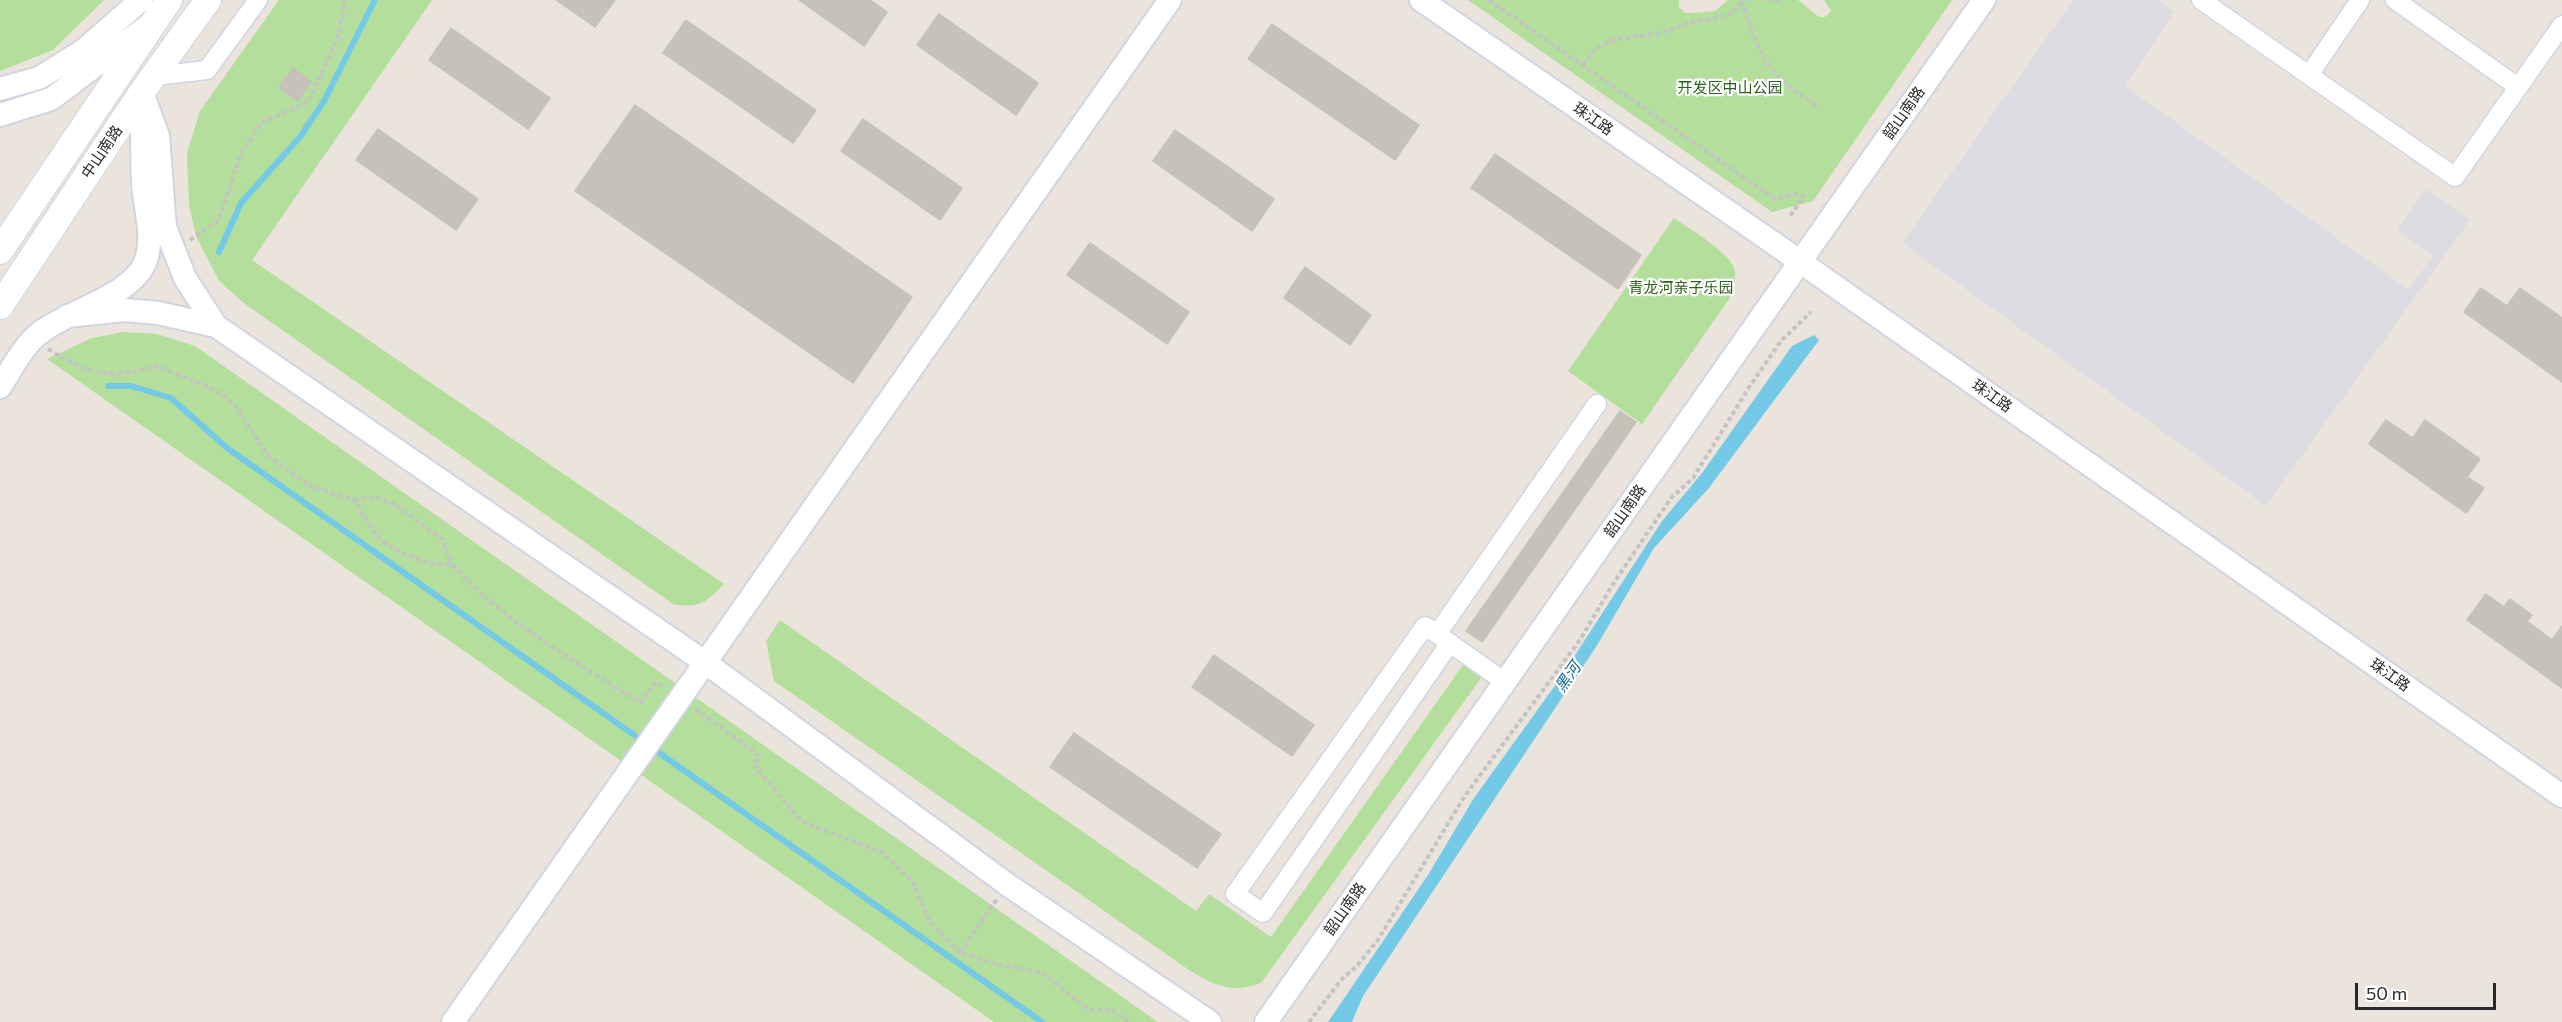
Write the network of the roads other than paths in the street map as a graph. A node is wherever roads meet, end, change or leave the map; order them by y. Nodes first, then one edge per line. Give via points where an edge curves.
1 (169, 0) edge
2 (208, 0) edge
3 (258, 0) edge
4 (1170, 0) edge
5 (1421, 0) edge
6 (1983, 0) edge
7 (2201, 0) edge
8 (2360, 0) edge
9 (2395, 0) edge
10 (147, 11) edge
11 (2562, 25) edge
12 (2309, 75) junction
13 (148, 84) junction
14 (2518, 87) junction
15 (0, 89) edge
16 (0, 115) edge
17 (0, 251) edge
18 (1800, 262) junction
19 (4, 299) edge
20 (67, 316) junction
21 (216, 326) junction
22 (0, 387) edge
23 (1597, 404) dead end
24 (1443, 638) junction
25 (706, 663) junction
26 (1504, 682) junction
27 (2562, 796) edge
28 (453, 1022) edge
29 (1210, 1022) edge
30 (1266, 1022) edge

1 - 10 main road, 中山南路
2 - 13 main road, 中山南路
3 - 13 street via 207,70
4 - 25 street
5 - 18 street, 珠江路
6 - 18 street, 韶山南路
7 - 12 street
8 - 12 street
9 - 14 street
10 - 15 street via 39,78
10 - 16 street via 51,99
10 - 17 main road, 中山南路
11 - 14 street
12 - 14 street via 2455,177
13 - 19 main road, 中山南路
13 - 20 street via 143,186 150,230 146,259 133,280
13 - 21 street via 158,136 165,227 185,278
18 - 26 street, 韶山南路
18 - 27 street, 珠江路
20 - 21 street via 125,310
20 - 22 street via 33,339
21 - 25 street
23 - 24 street
24 - 24 street via 1263,912 1235,894 1425,626
24 - 26 street
25 - 28 street
25 - 29 street via 1008,885
26 - 30 street, 韶山南路

